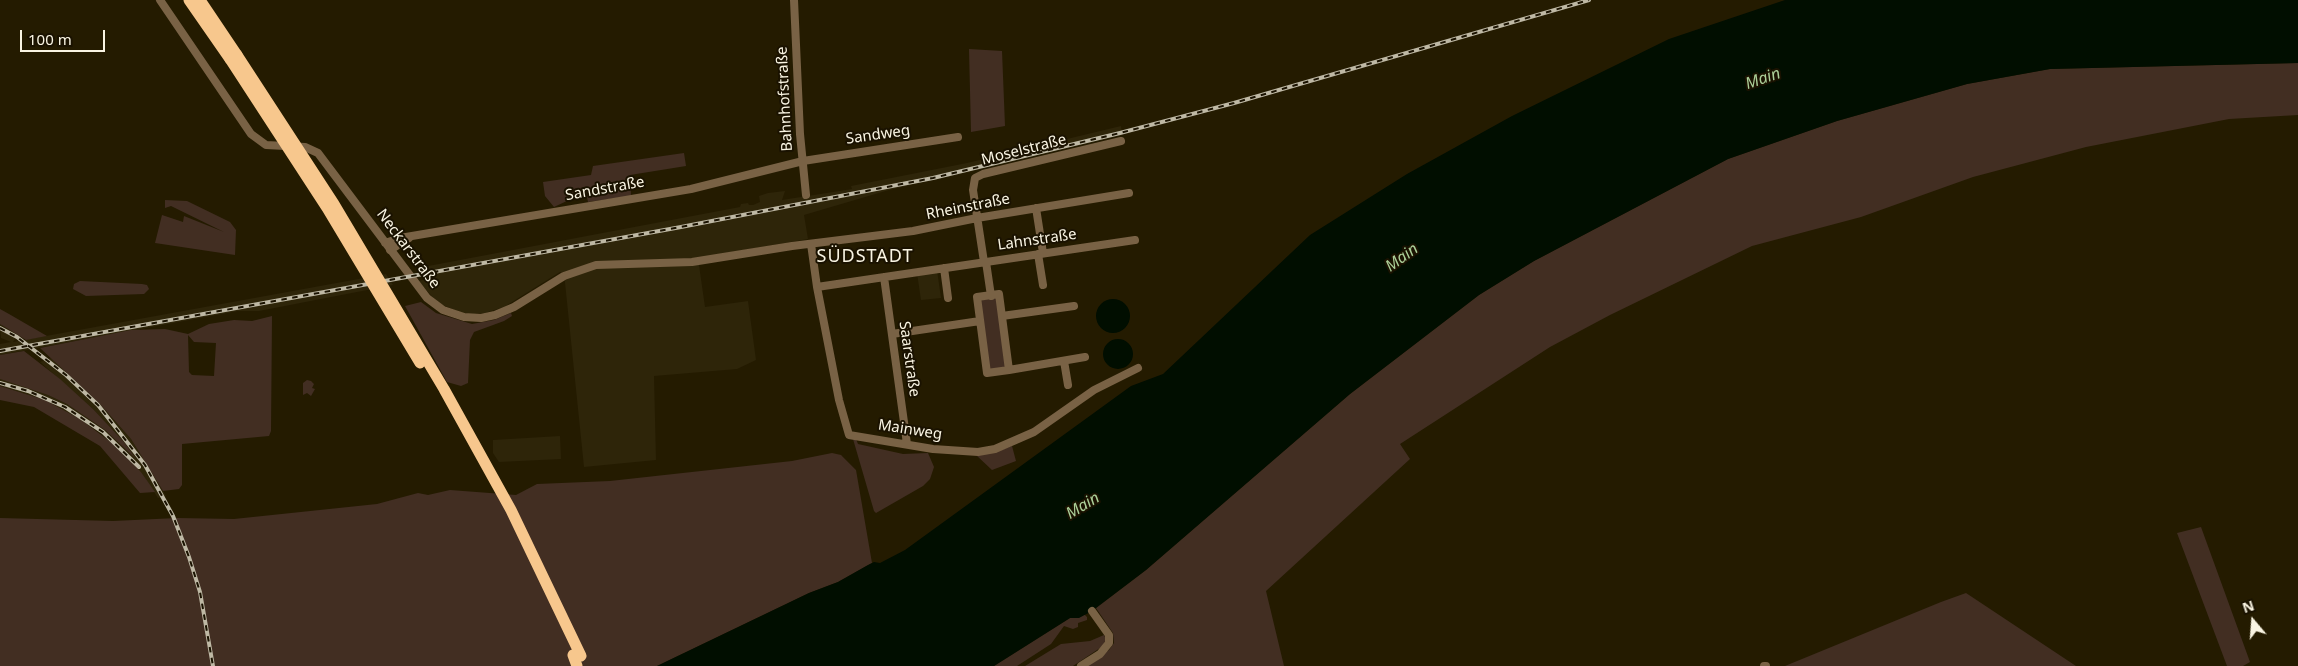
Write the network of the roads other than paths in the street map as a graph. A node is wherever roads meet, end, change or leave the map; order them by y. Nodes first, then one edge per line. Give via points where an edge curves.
1 (160, 0) edge
2 (189, 0) edge
3 (200, 0) edge
4 (794, 0) edge
5 (234, 57) junction
6 (958, 137) dead end
7 (1121, 141) dead end
8 (803, 161) junction
9 (1129, 193) dead end
10 (806, 196) dead end
11 (1036, 208) junction
12 (977, 218) junction
13 (1135, 240) dead end
14 (811, 244) junction
15 (388, 247) junction
16 (1040, 254) junction
17 (985, 262) junction
18 (944, 268) junction
19 (884, 277) junction
20 (1043, 285) dead end
21 (817, 286) junction
22 (991, 296) junction
23 (948, 298) dead end
24 (1074, 306) dead end
25 (1002, 316) junction
26 (980, 321) junction
27 (892, 334) junction
28 (1084, 358) dead end
29 (1064, 361) junction
30 (1138, 368) dead end
31 (1009, 370) junction
32 (1068, 385) dead end
33 (907, 444) junction
34 (1092, 611) dead end
35 (577, 666) edge
36 (586, 666) edge
37 (1081, 666) edge

1 - 15 street, Neckarstraße via 251,134 266,145 305,147 318,153
2 - 5 highway
3 - 5 highway
4 - 8 street, Bahnhofstraße
5 - 35 highway, bridge via 434,386 516,536
5 - 36 highway, bridge via 334,204 444,389 515,518
6 - 8 street, Sandweg
7 - 12 street, Moselstraße via 978,175 973,183
8 - 10 street, Bahnhofstraße
8 - 15 street, Sandstraße via 691,189 411,237
9 - 11 street, Rheinstraße
11 - 12 street, Rheinstraße
11 - 16 street
12 - 14 street, Rheinstraße via 912,231
12 - 17 street, Moselstraße
13 - 16 street, Lahnstraße
14 - 15 street, Neckarstraße via 684,262 587,267 557,279 504,311 475,318 453,314 435,305
14 - 21 street, Mainweg
16 - 17 street, Lahnstraße
16 - 20 street
17 - 18 street, Lahnstraße
17 - 22 street, Moselstraße
18 - 19 street, Lahnstraße
18 - 23 street
19 - 21 street, Lahnstraße
19 - 27 street, Saarstraße
21 - 33 street, Mainweg via 839,400 849,434
22 - 25 street via 999,294
22 - 26 street via 977,297
24 - 25 street
25 - 31 street
26 - 27 street
26 - 31 street via 987,373
27 - 33 street, Saarstraße
28 - 29 street
29 - 31 street
29 - 32 street
30 - 33 street, Mainweg via 1094,390 1034,432 995,449 978,452
34 - 37 street via 1108,634 1109,644

